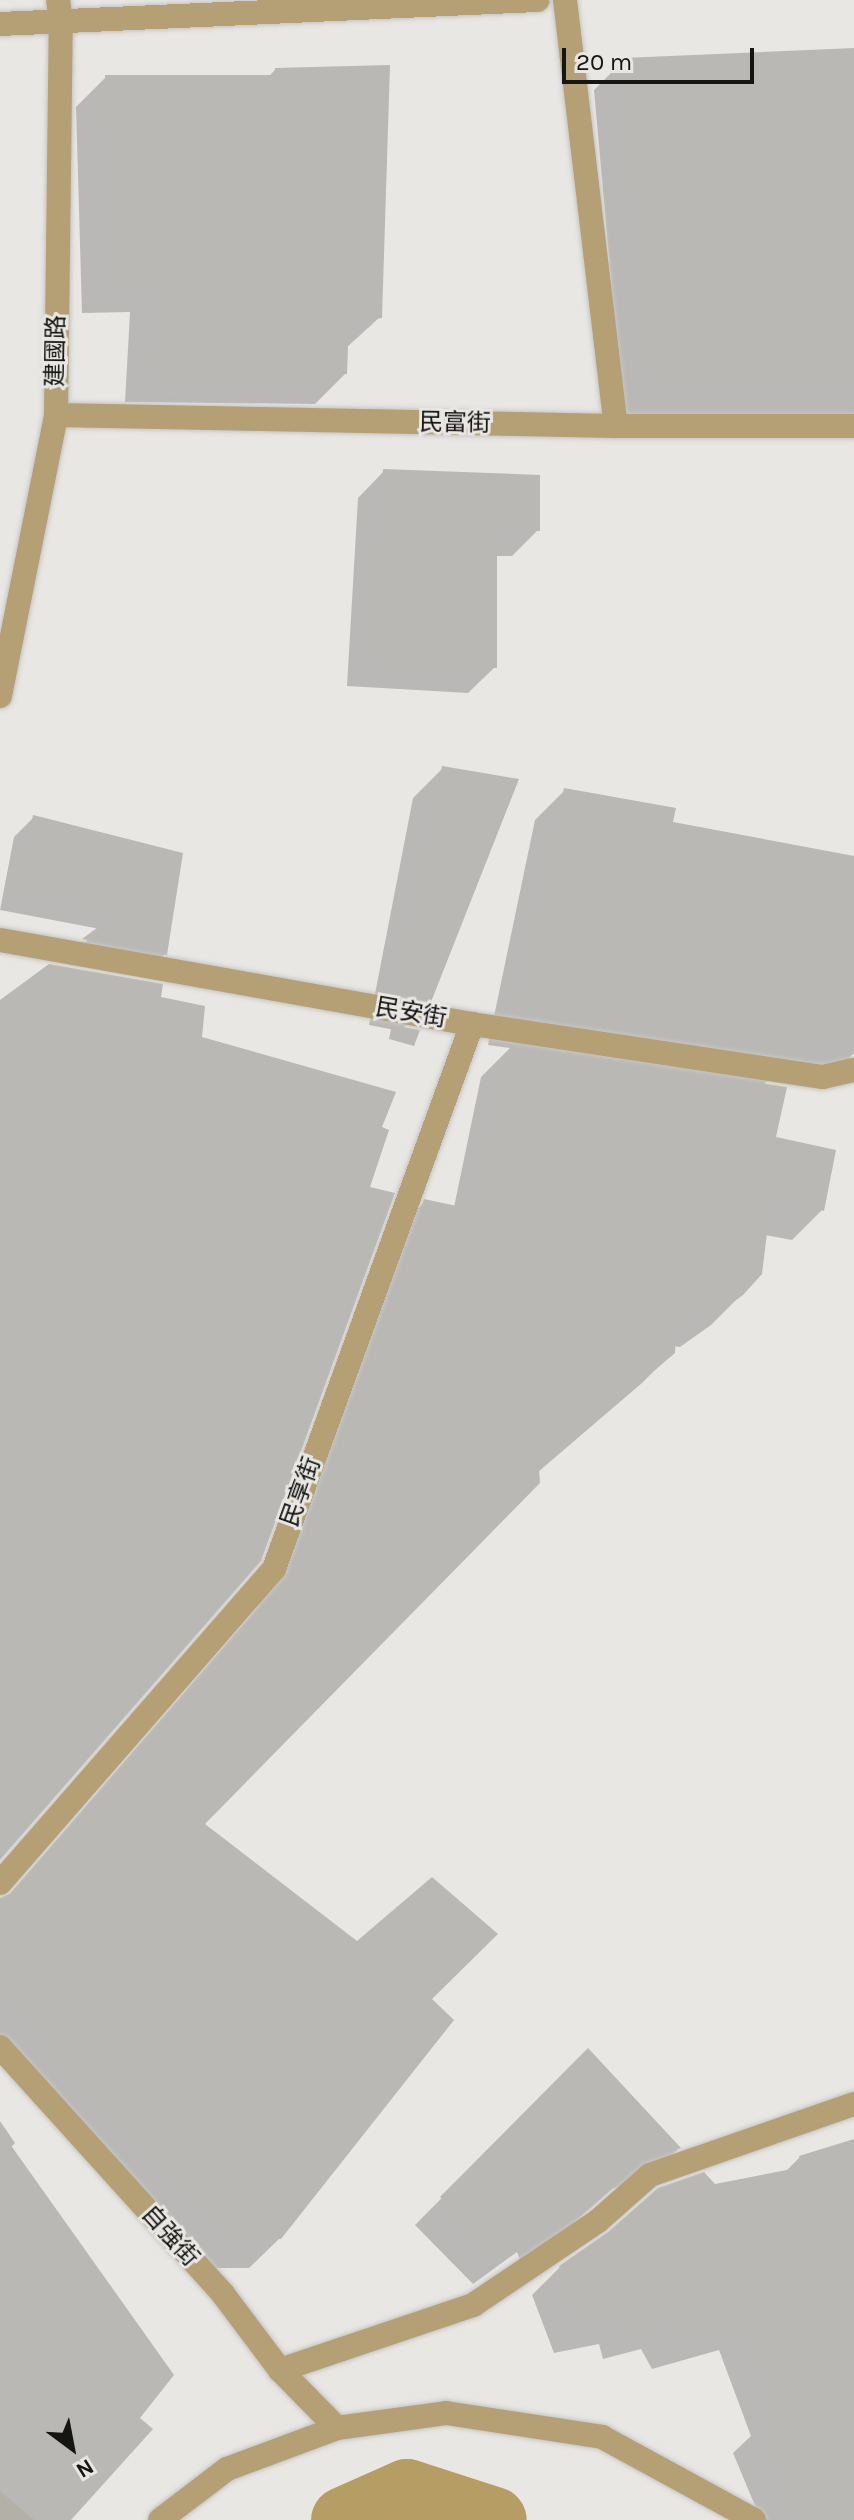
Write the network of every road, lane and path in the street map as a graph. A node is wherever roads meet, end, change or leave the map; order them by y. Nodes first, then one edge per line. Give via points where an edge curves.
1 (537, 0) edge
2 (565, 0) edge
3 (59, 11) edge
4 (0, 24) edge
5 (56, 415) junction
6 (616, 426) junction
7 (854, 426) edge
8 (0, 696) edge
9 (0, 940) edge
10 (472, 1024) junction
11 (854, 1070) edge
12 (0, 1883) edge
13 (0, 2047) edge
14 (854, 2104) edge
15 (280, 2370) junction
16 (337, 2428) junction
17 (160, 2520) edge
18 (754, 2520) edge

1 - 3 street
2 - 6 street
3 - 4 street
3 - 5 street, 建國路
5 - 6 street, 民富街
5 - 8 street, 建國路
6 - 7 street, 民富街
9 - 10 street, 民安街
10 - 11 street, 民安街 via 823,1077
10 - 12 street, 民享街 via 274,1569
13 - 15 street, 自強街 via 223,2294
14 - 15 street via 650,2175 598,2221 473,2305
15 - 16 street, 自強街
16 - 17 street via 227,2469
16 - 18 street via 446,2413 602,2437

